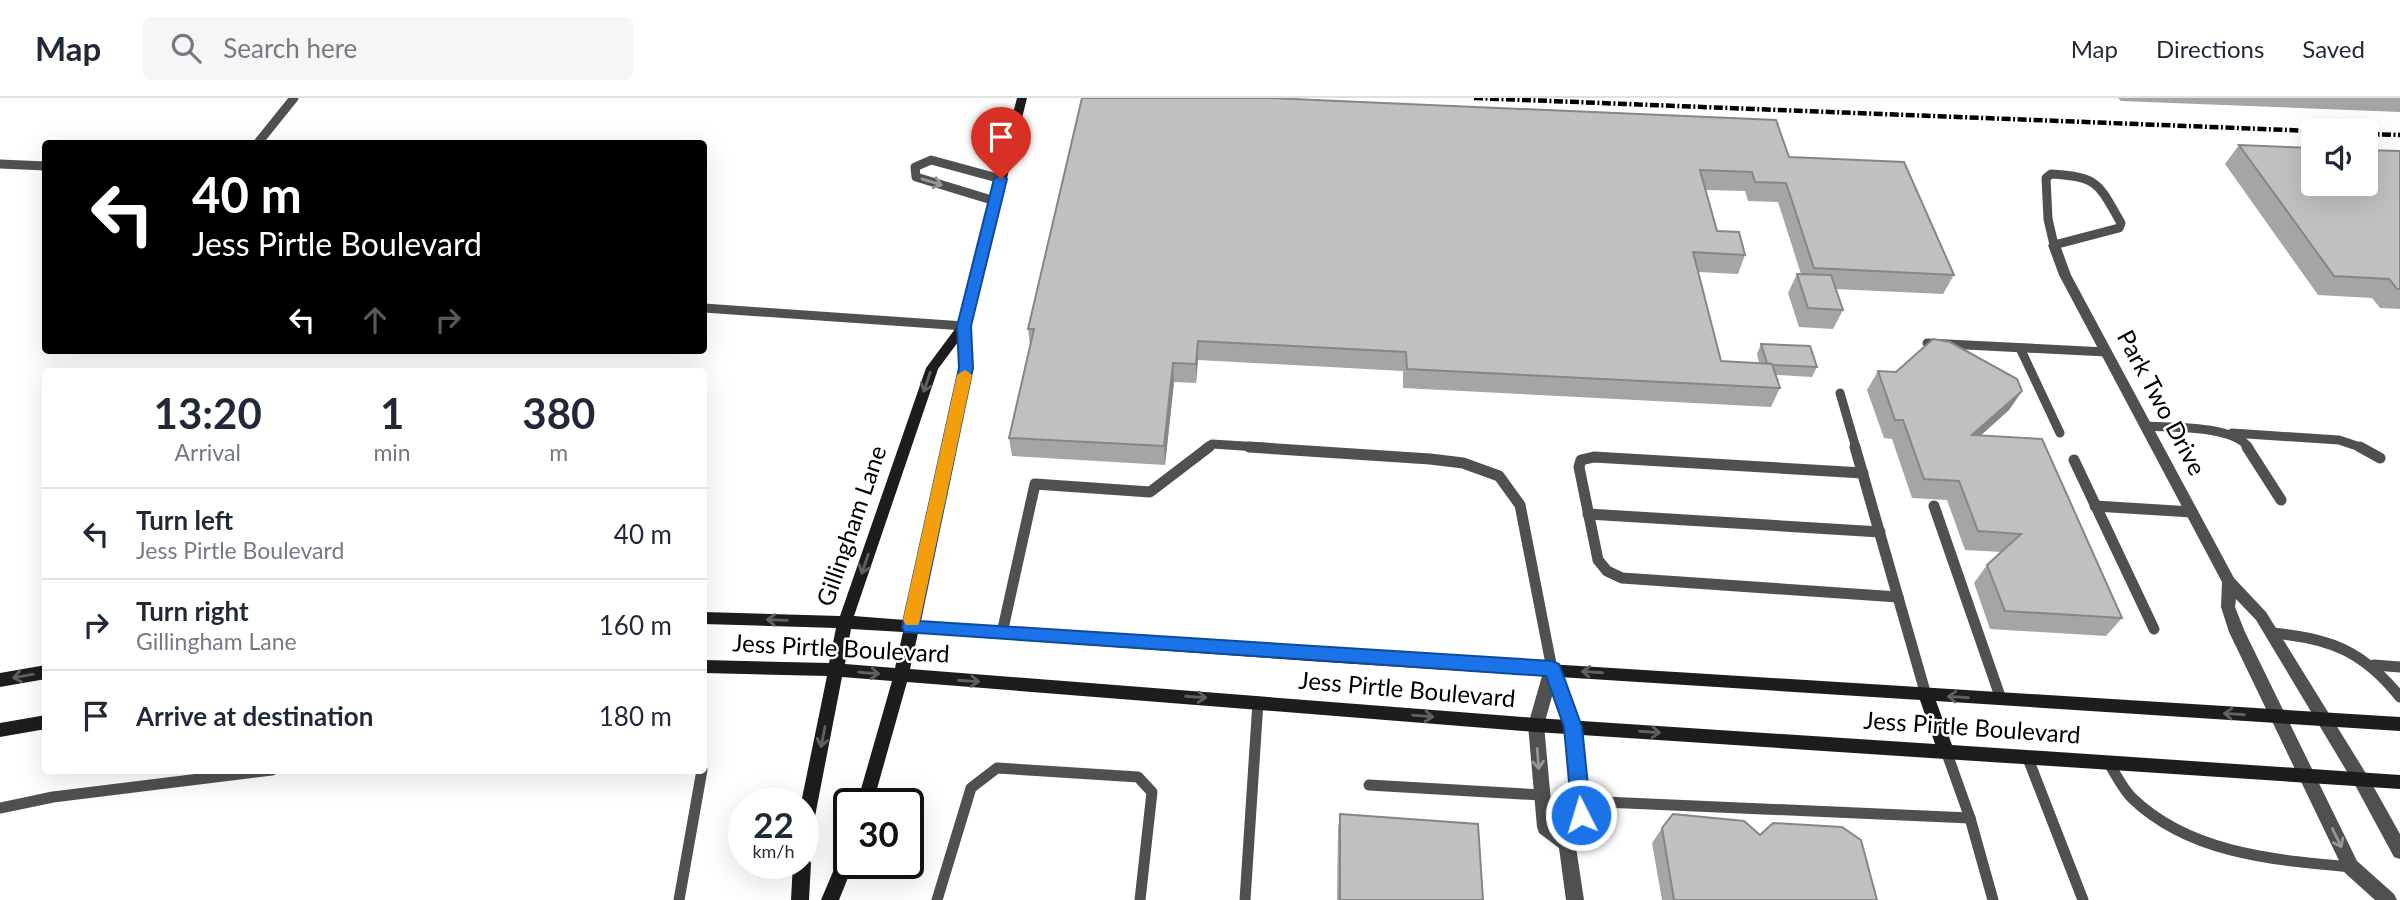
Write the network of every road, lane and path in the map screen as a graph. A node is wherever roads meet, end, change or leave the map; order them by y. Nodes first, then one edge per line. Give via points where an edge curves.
1 (294, 98) edge
2 (1022, 98) edge
3 (260, 140) edge
4 (0, 164) edge
5 (42, 166) edge
6 (1001, 179) junction
7 (995, 201) junction
8 (2054, 245) junction
9 (707, 308) edge
10 (964, 326) junction
11 (1927, 343) edge
12 (2020, 348) junction
13 (2106, 352) junction
14 (1840, 393) dead end
15 (2146, 426) junction
16 (2222, 432) junction
17 (2060, 433) dead end
18 (2380, 458) dead end
19 (2074, 460) dead end
20 (1863, 473) junction
21 (2281, 500) dead end
22 (1934, 506) dead end
23 (2095, 506) junction
24 (2192, 512) junction
25 (1588, 514) junction
26 (1880, 532) junction
27 (2229, 582) junction
28 (1898, 597) junction
29 (707, 618) edge
30 (845, 622) junction
31 (910, 627) junction
32 (2154, 629) dead end
33 (2272, 633) junction
34 (1002, 634) junction
35 (707, 666) edge
36 (2374, 666) junction
37 (2400, 667) edge
38 (1552, 669) junction
39 (837, 670) junction
40 (42, 673) edge
41 (901, 676) junction
42 (0, 680) edge
43 (1926, 695) junction
44 (2400, 697) edge
45 (2001, 699) junction
46 (1258, 702) junction
47 (2278, 716) junction
48 (2324, 719) junction
49 (42, 723) edge
50 (2400, 724) edge
51 (1536, 725) junction
52 (1573, 727) junction
53 (0, 730) edge
54 (1946, 751) junction
55 (2027, 756) junction
56 (2108, 762) junction
57 (240, 774) edge
58 (701, 774) edge
59 (2308, 776) junction
60 (2361, 780) junction
61 (2400, 782) edge
62 (1369, 785) dead end
63 (813, 788) edge
64 (869, 788) edge
65 (1541, 795) junction
66 (1581, 801) junction
67 (0, 807) edge
68 (1970, 818) junction
69 (1567, 844) junction
70 (2400, 852) edge
71 (2351, 867) junction
72 (801, 879) edge
73 (839, 879) edge
74 (679, 900) edge
75 (800, 900) edge
76 (830, 900) edge
77 (937, 900) edge
78 (1140, 900) edge
79 (1245, 900) edge
80 (1575, 900) edge
81 (1993, 900) edge
82 (2083, 900) edge
83 (2388, 900) edge

1 - 3 lane
2 - 6 street, Gillingham Lane
4 - 5 lane
6 - 7 street, Gillingham Lane
6 -> 7 lane via 931,160 915,167 916,177
7 - 10 street, Gillingham Lane
8 - 8 lane via 2046,178 2051,174 2087,176 2096,181 2121,223 2119,228
8 - 13 street, Park Two Drive
9 - 10 lane
10 -> 30 street, Gillingham Lane via 932,368
10 - 31 street, Gillingham Lane via 966,368
11 - 12 lane
12 - 13 lane
12 - 17 lane
13 - 15 street, Park Two Drive
14 - 20 lane
15 - 16 lane
15 - 24 street, Park Two Drive
16 - 18 lane via 2339,440 2356,443
16 - 21 lane via 2244,441
19 - 23 lane
20 - 25 lane via 1594,457 1581,460 1579,467
20 - 26 lane
22 - 45 lane
23 - 24 lane
23 - 32 lane
24 - 27 street, Park Two Drive
25 - 26 lane
25 - 28 lane via 1598,560 1622,578
26 - 28 lane
27 - 33 street, Park Two Drive
27 - 47 street, Park Two Drive via 2228,607 2237,632
28 - 43 lane
30 -> 29 street, Jess Pirtle Boulevard
30 - 31 street, Jess Pirtle Boulevard
30 - 39 street, Gillingham Lane
31 - 34 street, Jess Pirtle Boulevard
31 - 41 street, Gillingham Lane
33 - 36 lane via 2338,644
33 - 48 street, Park Two Drive
34 - 38 street, Jess Pirtle Boulevard
34 - 38 lane via 1035,484 1150,492 1212,444 1430,458 1499,476 1520,505
35 - 39 street, Jess Pirtle Boulevard
36 - 37 lane
36 - 44 lane
43 -> 38 street, Jess Pirtle Boulevard
38 - 51 street
38 - 52 street
39 -> 41 street, Jess Pirtle Boulevard
39 -> 63 street, Gillingham Lane
40 -> 42 street
41 -> 46 street, Jess Pirtle Boulevard
41 - 64 street, Gillingham Lane
45 -> 43 street, Jess Pirtle Boulevard
43 - 54 street
47 -> 45 street, Jess Pirtle Boulevard
46 -> 51 street, Jess Pirtle Boulevard
46 - 79 lane
47 - 48 street, Jess Pirtle Boulevard
47 - 59 street, Park Two Drive
48 - 50 street, Jess Pirtle Boulevard
48 - 60 street, Park Two Drive
49 - 53 street
51 - 52 street, Jess Pirtle Boulevard
51 -> 65 street
52 -> 54 street, Jess Pirtle Boulevard
52 - 66 street
54 - 55 street, Jess Pirtle Boulevard
54 - 68 lane
55 - 56 street, Jess Pirtle Boulevard
55 - 82 lane
56 - 59 street, Jess Pirtle Boulevard
56 - 71 lane via 2132,798 2165,823 2210,845 2280,860
57 - 67 lane
58 - 74 lane
59 - 60 street, Jess Pirtle Boulevard
59 -> 71 street, Park Two Drive
60 - 61 street, Jess Pirtle Boulevard
60 - 70 street, Park Two Drive
62 - 65 lane
65 - 69 street via 1545,827
66 - 68 lane
66 - 69 street via 1582,830
68 - 81 lane
69 - 80 street
71 - 83 street, Park Two Drive
72 - 75 street
73 - 76 street
77 - 78 lane via 971,788 998,768 1138,777 1152,792

